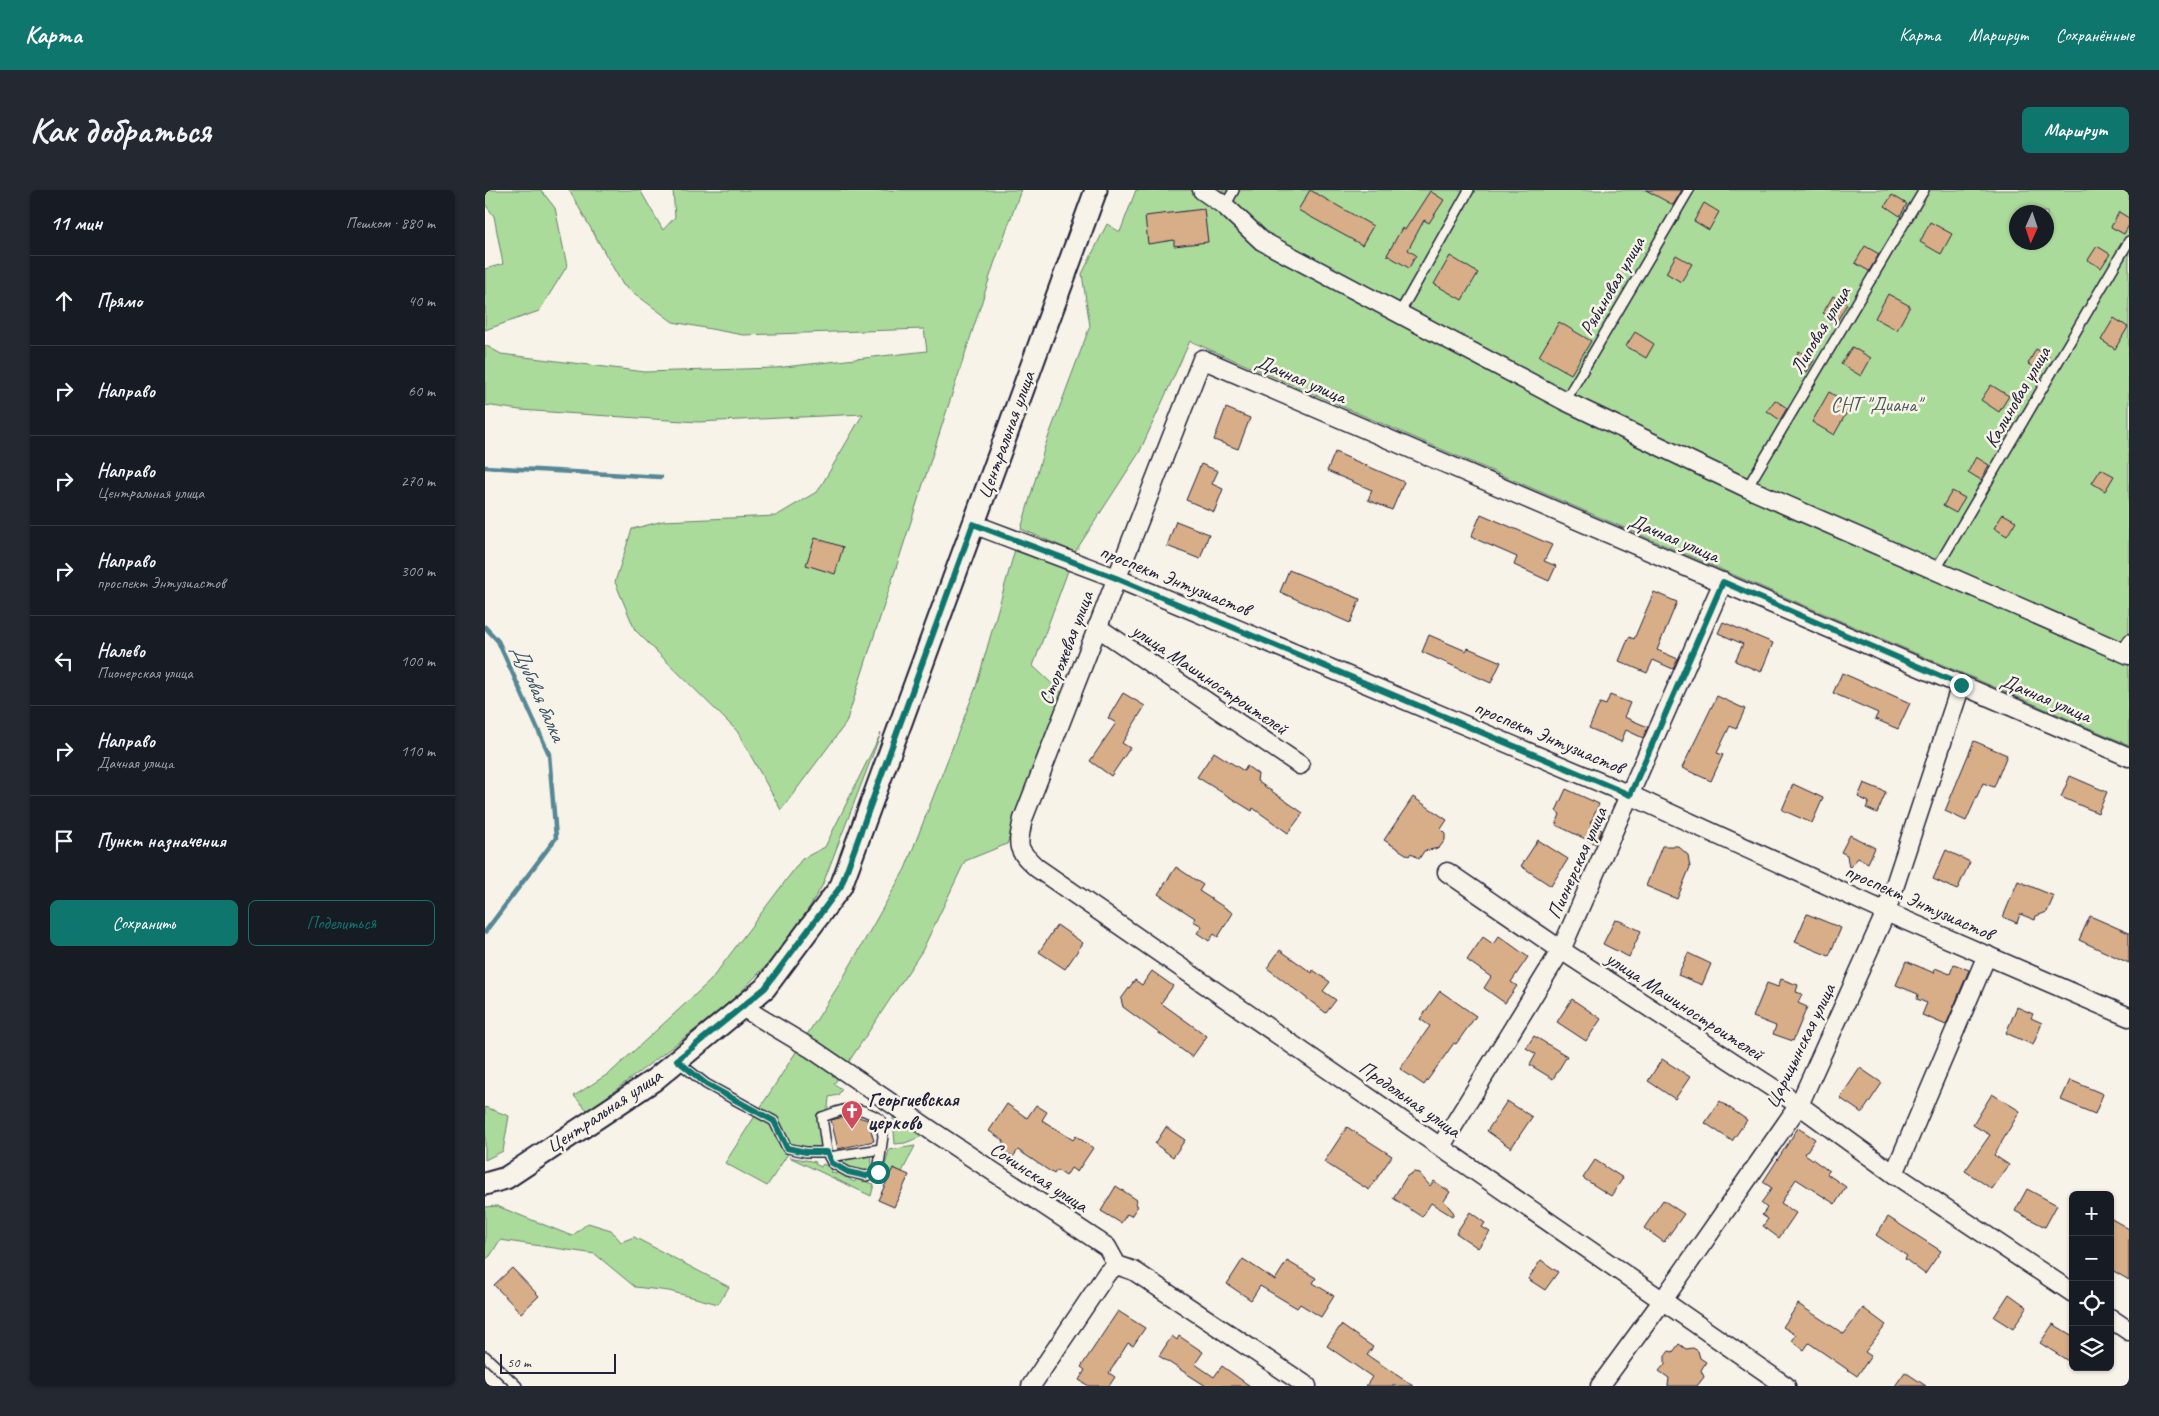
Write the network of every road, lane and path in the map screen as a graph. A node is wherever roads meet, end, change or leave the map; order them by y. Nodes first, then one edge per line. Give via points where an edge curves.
1 (1096, 190) edge
2 (1202, 190) edge
3 (1235, 190) edge
4 (1469, 190) edge
5 (1689, 190) edge
6 (1924, 190) edge
7 (1225, 206) junction
8 (2129, 241) edge
9 (1399, 314) junction
10 (1201, 359) joint
11 (1565, 401) junction
12 (1747, 488) junction
13 (973, 524) junction
14 (1935, 571) junction
15 (1116, 578) junction
16 (1723, 582) junction
17 (1097, 628) junction
18 (2126, 649) edge
19 (1961, 685) junction
20 (2129, 757) edge
21 (1300, 765) dead end
22 (1630, 795) junction
23 (1019, 841) joint
24 (1447, 872) dead end
25 (1886, 912) junction
26 (1561, 950) junction
27 (1987, 955) junction
28 (742, 1007) junction
29 (2129, 1017) edge
30 (677, 1060) junction
31 (1799, 1105) junction
32 (1441, 1146) junction
33 (881, 1148) junction
34 (828, 1154) junction
35 (1894, 1174) junction
36 (485, 1184) edge
37 (1117, 1265) junction
38 (2069, 1290) edge
39 (1663, 1300) junction
40 (2114, 1321) edge
41 (2129, 1330) edge
42 (485, 1356) edge
43 (517, 1386) edge
44 (1031, 1386) edge
45 (1307, 1386) edge
46 (1600, 1386) edge
47 (1786, 1386) edge

1 - 13 street, Центральная улица
2 - 7 street
3 - 7 lane
4 - 9 lane
5 - 11 lane, Рябиновая улица
6 - 12 lane, Липовая улица
7 - 9 street via 1262,240
8 - 14 lane, Калиновая улица
9 - 11 street
10 - 15 street, Сторожевая улица
10 - 16 street, Дачная улица
11 - 12 street
12 - 14 street
13 - 15 street, проспект Энтузиастов
13 - 28 street, Центральная улица via 841,886 765,988
14 - 18 street
15 - 17 street, Сторожевая улица
15 - 22 street, проспект Энтузиастов
16 - 19 street, Дачная улица
16 - 22 street, Пионерская улица
17 - 21 street, улица Машиностроителей
17 - 23 street, Сторожевая улица via 1023,819
19 - 20 street, Дачная улица
19 - 25 street, Царицынская улица
22 - 25 street, проспект Энтузиастов
22 - 26 street, Пионерская улица
23 - 32 street, Продольная улица via 1022,854 1037,868
24 - 26 street, улица Машиностроителей
25 - 27 street, проспект Энтузиастов
25 - 31 street, Царицынская улица
26 - 31 street, улица Машиностроителей
26 - 32 street, Пионерская улица
27 - 29 street, проспект Энтузиастов
27 - 35 street
28 - 30 street, Центральная улица
28 - 37 street, Сочинская улица via 812,1049 1107,1247
30 - 34 lane via 706,1084 774,1121 787,1148
30 - 36 street, Центральная улица via 653,1080 506,1178
31 - 35 street, улица Машиностроителей
31 - 39 street, Царицынская улица
32 - 39 street, Продольная улица
33 - 34 lane
33 - 34 lane via 878,1172 866,1176 848,1172 832,1163
33 - 34 lane via 880,1119 865,1110 849,1108 822,1117
35 - 38 street, улица Машиностроителей
37 - 44 street via 1107,1273
37 - 45 street via 1134,1271
39 - 46 street, Царицынская улица
39 - 47 street, Продольная улица
40 - 41 street
42 - 43 lane

